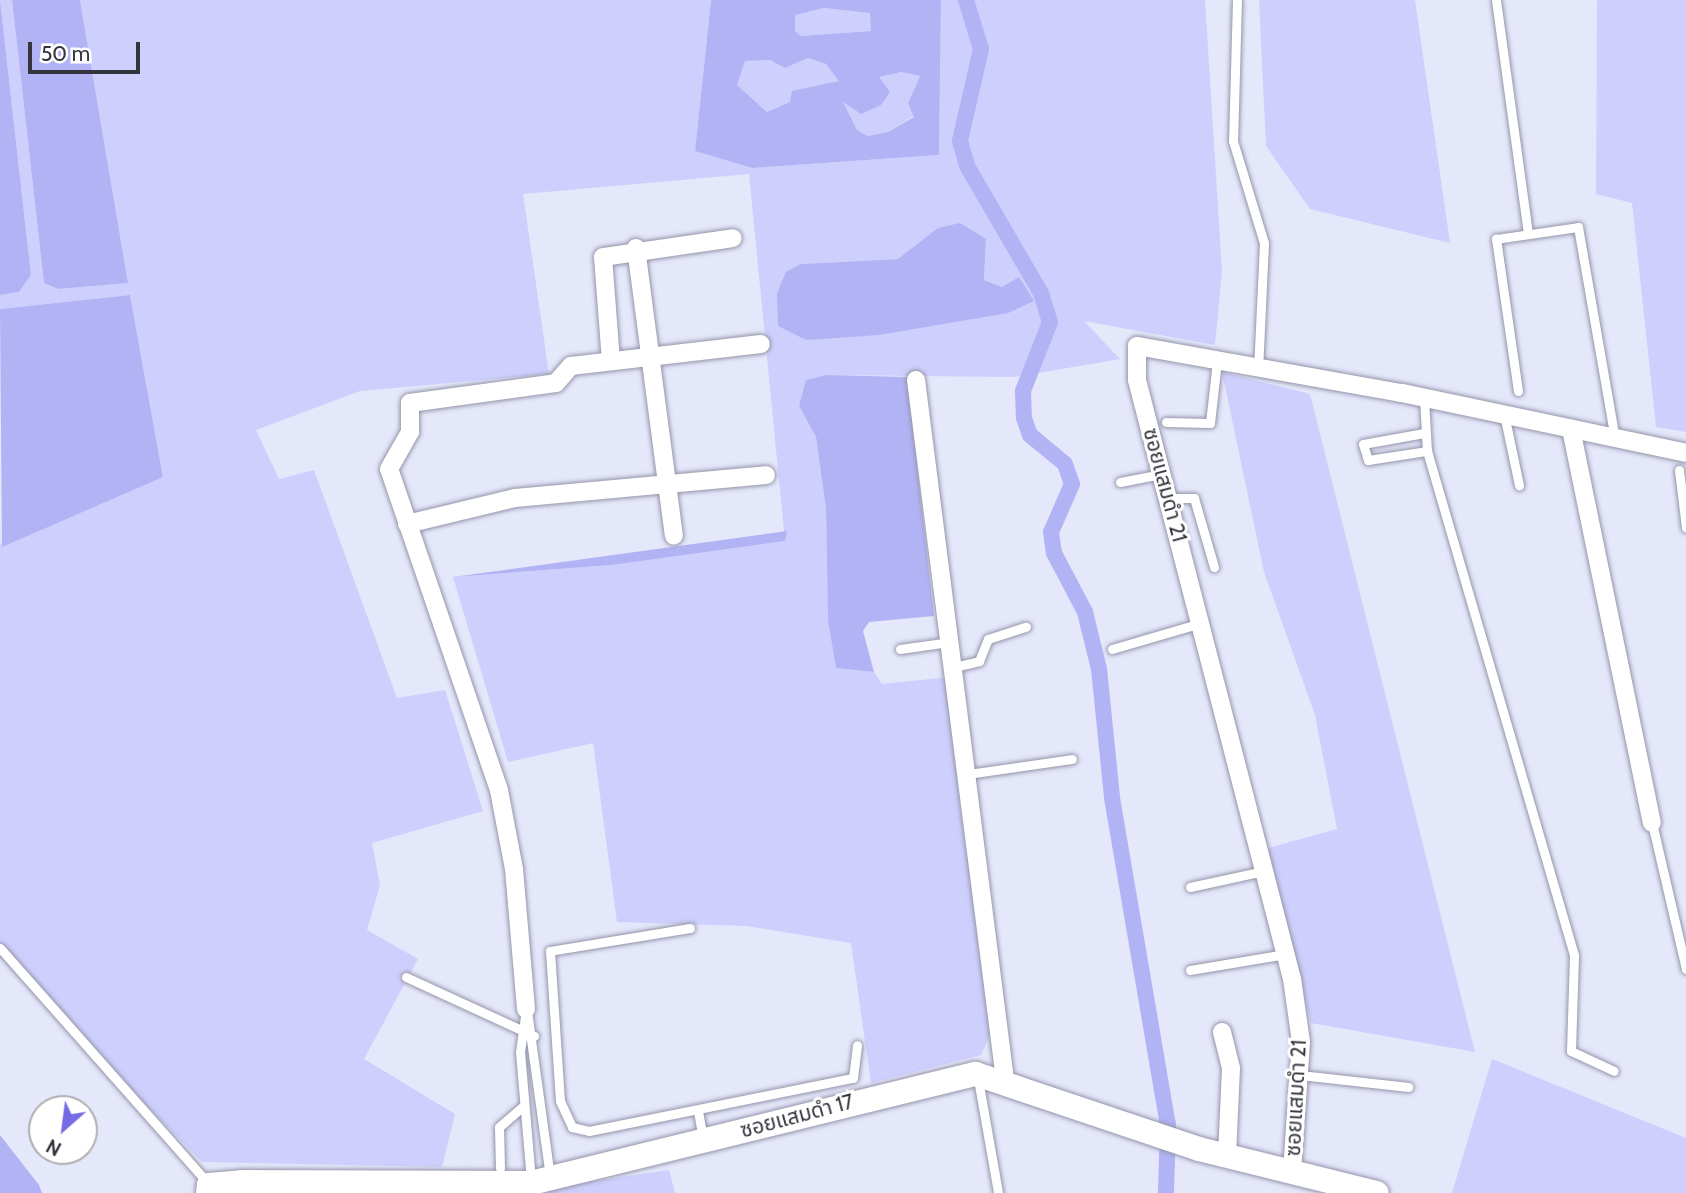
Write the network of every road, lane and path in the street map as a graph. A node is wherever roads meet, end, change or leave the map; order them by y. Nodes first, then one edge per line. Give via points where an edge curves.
1 (1237, 0) edge
2 (1496, 0) edge
3 (1528, 234) junction
4 (733, 238) dead end
5 (636, 248) junction
6 (761, 344) dead end
7 (650, 356) junction
8 (611, 361) junction
9 (1217, 361) junction
10 (1258, 368) junction
11 (916, 380) dead end
12 (1518, 391) dead end
13 (1424, 398) junction
14 (1504, 414) junction
15 (1166, 422) dead end
16 (1571, 429) junction
17 (1424, 433) junction
18 (1615, 439) junction
19 (1427, 451) junction
20 (1680, 454) edge
21 (1679, 470) dead end
22 (1162, 474) junction
23 (766, 475) dead end
24 (666, 482) junction
25 (1120, 482) dead end
26 (1519, 485) dead end
27 (1169, 499) junction
28 (407, 524) junction
29 (1686, 528) edge
30 (674, 537) dead end
31 (1214, 567) dead end
32 (1201, 623) junction
33 (1026, 627) dead end
34 (951, 642) junction
35 (900, 649) dead end
36 (1112, 649) dead end
37 (954, 667) junction
38 (1072, 759) dead end
39 (968, 774) junction
40 (1652, 823) joint
41 (1264, 871) junction
42 (1190, 887) dead end
43 (690, 928) dead end
44 (0, 948) edge
45 (1286, 954) junction
46 (1686, 969) edge
47 (1190, 970) dead end
48 (406, 977) dead end
49 (526, 1009) junction
50 (1222, 1032) dead end
51 (520, 1034) junction
52 (534, 1036) junction
53 (857, 1045) dead end
54 (1614, 1071) dead end
55 (976, 1074) junction
56 (1300, 1075) junction
57 (1005, 1080) junction
58 (1408, 1087) dead end
59 (524, 1105) junction
60 (698, 1111) junction
61 (703, 1140) junction
62 (1227, 1157) junction
63 (500, 1168) dead end
64 (1292, 1171) junction
65 (541, 1181) junction
66 (405, 1188) edge
67 (209, 1189) edge
68 (998, 1193) edge
69 (1377, 1193) edge

1 - 10 lane via 1233,141 1264,243
2 - 3 lane
3 - 12 lane via 1496,239
3 - 18 lane via 1581,230
4 - 5 street
5 - 7 street
5 - 8 street via 599,263
6 - 7 street
7 - 8 street
7 - 24 street
8 - 28 street via 571,366 556,383 410,403 411,432 389,469
9 - 10 street, ซอยแสมดำ 21
9 - 15 lane via 1210,423
9 - 22 street, ซอยแสมดำ 21 via 1137,346 1135,370
10 - 13 street, ซอยแสมดำ 21
11 - 34 street
13 - 14 street, ซอยแสมดำ 21
13 - 17 lane
14 - 16 street, ซอยแสมดำ 21
14 - 26 lane
16 - 18 street, ซอยแสมดำ 21
16 - 40 street
17 - 19 lane
17 - 19 lane via 1363,444 1368,460
18 - 20 street, ซอยแสมดำ 21
19 - 54 lane via 1574,955 1571,1051
21 - 29 lane
22 - 25 lane
22 - 27 street, ซอยแสมดำ 21
23 - 24 street
24 - 28 street via 515,498
24 - 30 street
27 - 31 lane via 1194,498
27 - 32 street, ซอยแสมดำ 21
28 - 49 street via 499,790 514,869
32 - 36 lane
32 - 41 street, ซอยแสมดำ 21
33 - 37 lane via 988,639 979,661
34 - 35 lane
34 - 37 street
37 - 39 street
38 - 39 lane
39 - 57 street
40 - 46 lane
41 - 42 lane
41 - 45 street, ซอยแสมดำ 21
43 - 60 lane via 555,947 548,972 560,1101 572,1127 589,1131
44 - 67 lane
45 - 47 lane
45 - 56 street, ซอยแสมดำ 21
48 - 51 lane
49 - 51 lane
49 - 52 lane
50 - 62 street via 1231,1068
51 - 52 lane
51 - 59 lane
52 - 65 lane
53 - 60 lane via 853,1078
55 - 57 street, ซอยแสมดำ 17
55 - 61 street, ซอยแสมดำ 17
55 - 68 lane via 995,1152
56 - 58 lane
56 - 64 street, ซอยแสมดำ 21
57 - 62 street, ซอยแสมดำ 17 via 1146,1133
59 - 63 lane via 499,1127
59 - 65 lane
60 - 61 lane
61 - 65 street, ซอยแสมดำ 17
62 - 64 street, ซอยแสมดำ 17
64 - 69 street, ซอยแสมดำ 17
65 - 66 street, ซอยแสมดำ 17
66 - 67 street, ซอยแสมดำ 17

